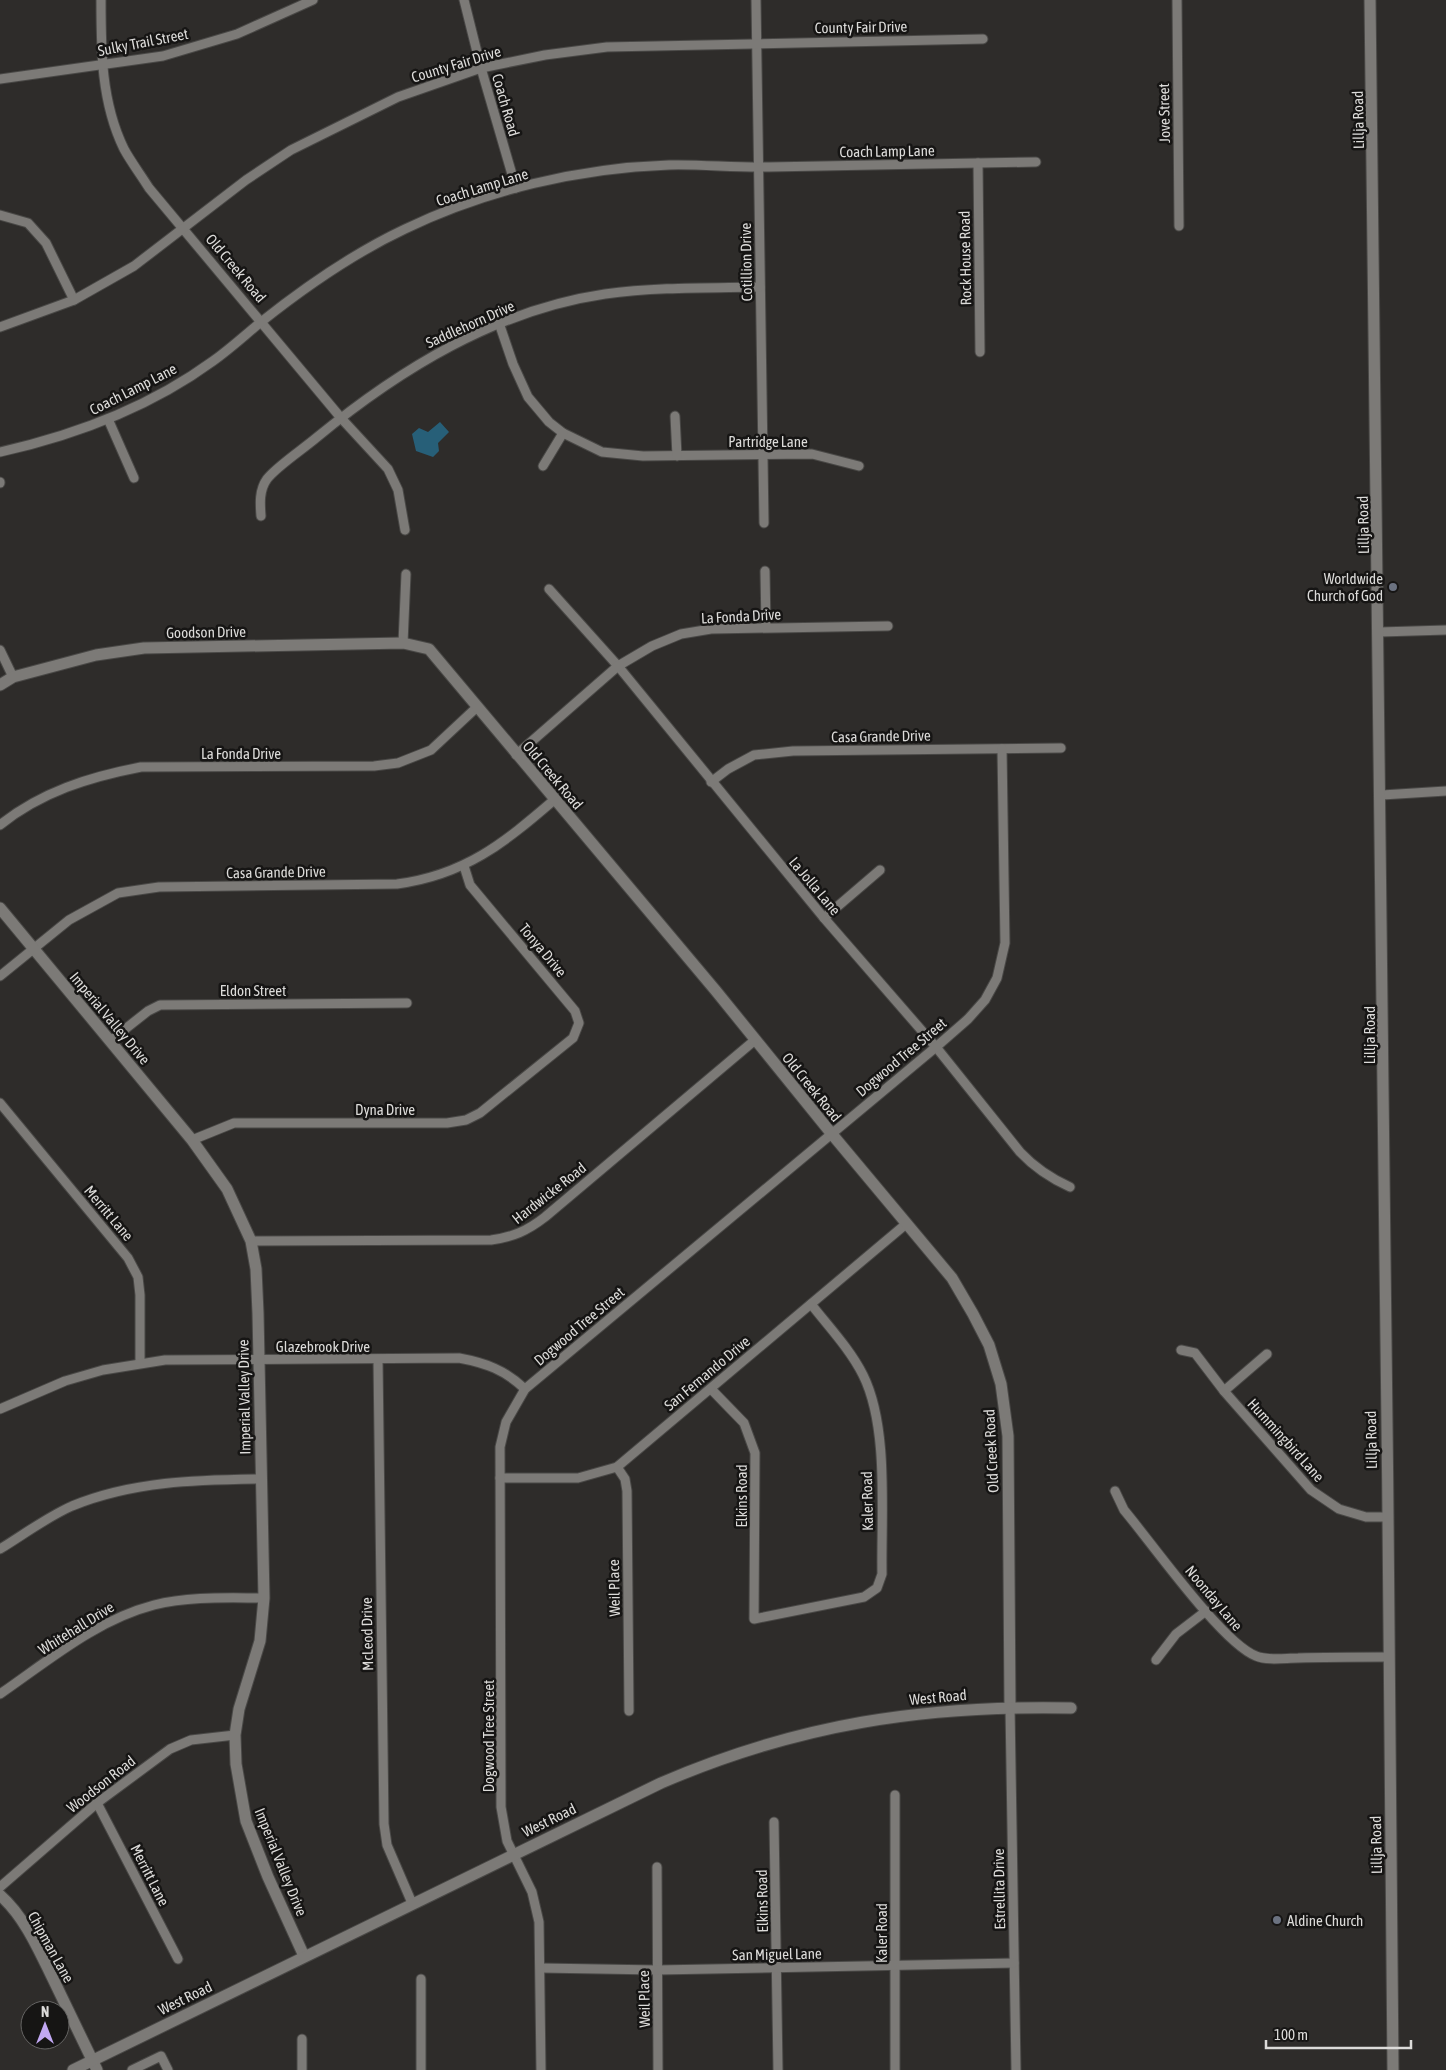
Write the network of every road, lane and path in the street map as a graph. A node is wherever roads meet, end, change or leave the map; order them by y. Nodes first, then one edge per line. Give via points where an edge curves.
1 (101, 0) edge
2 (313, 0) edge
3 (464, 0) edge
4 (756, 0) edge
5 (1177, 0) edge
6 (1370, 0) edge
7 (983, 39) dead end
8 (757, 42) junction
9 (101, 65) junction
10 (481, 68) junction
11 (0, 79) edge
12 (1036, 162) dead end
13 (978, 163) junction
14 (759, 167) junction
15 (516, 188) junction
16 (0, 215) edge
17 (1179, 226) dead end
18 (183, 227) junction
19 (760, 287) junction
20 (74, 300) junction
21 (261, 322) junction
22 (499, 323) junction
23 (0, 327) edge
24 (980, 352) dead end
25 (675, 416) dead end
26 (108, 418) junction
27 (341, 418) junction
28 (564, 433) junction
29 (0, 452) edge
30 (763, 455) junction
31 (677, 456) junction
32 (543, 466) dead end
33 (859, 466) dead end
34 (134, 478) dead end
35 (261, 516) dead end
36 (764, 523) dead end
37 (405, 530) dead end
38 (765, 571) dead end
39 (406, 574) dead end
40 (549, 589) dead end
41 (888, 626) dead end
42 (766, 627) junction
43 (1446, 630) edge
44 (1380, 632) junction
45 (403, 643) junction
46 (0, 650) edge
47 (618, 666) junction
48 (13, 678) junction
49 (0, 684) edge
50 (476, 708) junction
51 (1061, 748) dead end
52 (1002, 749) junction
53 (516, 755) junction
54 (711, 782) junction
55 (1446, 791) edge
56 (1382, 795) junction
57 (554, 800) junction
58 (0, 825) edge
59 (464, 866) junction
60 (880, 870) dead end
61 (0, 908) edge
62 (824, 918) junction
63 (33, 949) junction
64 (0, 976) edge
65 (407, 1003) dead end
66 (755, 1040) junction
67 (110, 1041) junction
68 (936, 1047) junction
69 (557, 1051) joint
70 (0, 1103) edge
71 (831, 1133) junction
72 (192, 1140) junction
73 (1070, 1187) dead end
74 (906, 1224) junction
75 (252, 1241) junction
76 (810, 1304) junction
77 (1181, 1350) dead end
78 (1267, 1354) dead end
79 (258, 1359) junction
80 (378, 1360) junction
81 (140, 1363) junction
82 (525, 1388) junction
83 (711, 1389) junction
84 (1224, 1391) junction
85 (0, 1410) edge
86 (617, 1467) junction
87 (500, 1478) junction
88 (260, 1479) junction
89 (1115, 1491) dead end
90 (1387, 1517) junction
91 (0, 1549) edge
92 (264, 1598) junction
93 (1206, 1610) junction
94 (754, 1619) joint
95 (1389, 1657) junction
96 (1156, 1660) dead end
97 (0, 1694) edge
98 (1010, 1707) junction
99 (1071, 1708) dead end
100 (629, 1711) dead end
101 (236, 1735) junction
102 (895, 1795) dead end
103 (97, 1803) junction
104 (774, 1822) dead end
105 (514, 1854) junction
106 (657, 1867) dead end
107 (0, 1887) edge
108 (0, 1895) edge
109 (412, 1903) junction
110 (304, 1956) junction
111 (178, 1959) dead end
112 (1014, 1963) junction
113 (894, 1966) junction
114 (776, 1967) junction
115 (541, 1968) junction
116 (657, 1970) junction
117 (421, 1979) dead end
118 (302, 2039) dead end
119 (95, 2066) edge
120 (73, 2070) edge
121 (132, 2070) edge
122 (168, 2070) edge
123 (302, 2070) edge
124 (421, 2070) edge
125 (541, 2070) edge
126 (658, 2070) edge
127 (778, 2070) edge
128 (895, 2070) edge
129 (1016, 2070) edge
130 (1393, 2070) edge

1 - 9 street, Old Creek Road
2 - 9 street, Sulky Trail Street via 237,34 162,56
3 - 10 street, Coach Road
4 - 8 street, Cotillion Drive
5 - 17 street, Jove Street
6 - 44 street, Lillja Road
7 - 8 street, County Fair Drive
8 - 10 street, County Fair Drive via 607,47
8 - 14 street, Cotillion Drive
9 - 11 street, Sulky Trail Street
9 - 18 street, Old Creek Road via 110,108 124,148 149,188
10 - 15 street, Coach Road
10 - 18 street, County Fair Drive via 398,97 291,150
12 - 13 street, Coach Lamp Lane
13 - 14 street, Coach Lamp Lane
13 - 24 street, Rock House Road
14 - 15 street, Coach Lamp Lane via 669,165 604,170
14 - 19 street, Cotillion Drive
15 - 21 street, Coach Lamp Lane via 458,206 405,229 352,258
16 - 20 street via 28,223 46,243
18 - 20 street, County Fair Drive via 134,266
18 - 21 street, Old Creek Road
19 - 22 street, Saddlehorn Drive via 603,294
19 - 30 street, Cotillion Drive
20 - 23 street, County Fair Drive
21 - 26 street, Coach Lamp Lane via 213,361 162,394
21 - 27 street, Old Creek Road
22 - 27 street, Saddlehorn Drive via 427,358
22 - 28 street, Partridge Lane via 528,397 549,422
25 - 31 street
26 - 29 street, Coach Lamp Lane via 85,429
26 - 34 street
27 - 35 street, Saddlehorn Drive via 266,480 259,500
27 - 37 street, Old Creek Road via 388,469 398,490
28 - 31 street, Partridge Lane via 602,452
28 - 32 street
30 - 31 street, Partridge Lane
30 - 33 street, Partridge Lane via 812,454
30 - 36 street, Cotillion Drive
38 - 42 street
39 - 45 street
40 - 47 street, La Jolla Lane
41 - 42 street, La Fonda Drive
42 - 47 street, La Fonda Drive via 711,629 681,634
43 - 44 street
44 - 56 street, Lillja Road
45 - 48 street, Goodson Drive via 144,648 96,655
45 - 50 street, Old Creek Road via 429,649
46 - 48 street
47 - 53 street, La Fonda Drive
47 - 54 street, La Jolla Lane
48 - 49 street, Goodson Drive
50 - 53 street, Old Creek Road
50 - 58 street, La Fonda Drive via 431,750 398,763 374,766 141,767 70,784 15,813
51 - 52 street, Casa Grande Drive
52 - 54 street, Casa Grande Drive via 793,751 754,755
52 - 68 street, Dogwood Tree Street via 1005,943 997,978 985,1000
53 - 57 street, Old Creek Road
54 - 62 street, La Jolla Lane
55 - 56 street
56 - 90 street, Lillja Road
57 - 59 street, Casa Grande Drive via 510,838
57 - 66 street, Old Creek Road
59 - 63 street, Casa Grande Drive via 419,881 397,884 140,888 118,893 97,903 69,920
59 - 69 street, Tonya Drive via 470,885 575,1011 579,1023 573,1038
60 - 62 street
61 - 63 street, Imperial Valley Drive
62 - 68 street, La Jolla Lane
63 - 64 street, Casa Grande Drive
63 - 67 street, Imperial Valley Drive
65 - 67 street, Eldon Street via 160,1005
66 - 71 street, Old Creek Road
66 - 75 street, Hardwicke Road via 529,1230 512,1237 491,1240
67 - 72 street, Imperial Valley Drive
68 - 71 street, Dogwood Tree Street
68 - 73 street, La Jolla Lane via 1032,1165 1051,1179
69 - 72 street, Dyna Drive via 480,1113 466,1120 446,1123 234,1123
70 - 81 street, Merritt Lane via 128,1258 138,1277
71 - 74 street, Old Creek Road
71 - 82 street, Dogwood Tree Street
72 - 75 street, Imperial Valley Drive via 227,1189
74 - 76 street, San Fernando Drive
74 - 98 street, Old Creek Road via 952,1278 989,1345 1001,1384 1008,1436
75 - 79 street, Imperial Valley Drive via 256,1269
76 - 83 street, San Fernando Drive
76 - 94 street, Kaler Road via 858,1368 873,1400 880,1429 882,1574 877,1588 864,1597
77 - 84 street, Hummingbird Lane via 1195,1353
78 - 84 street
79 - 80 street, Glazebrook Drive
79 - 81 street, Glazebrook Drive
79 - 88 street, Imperial Valley Drive
80 - 82 street, Glazebrook Drive via 459,1358 483,1362 502,1370
80 - 109 street, McLeod Drive via 384,1824 387,1845
81 - 85 street, Glazebrook Drive via 64,1381
82 - 87 street, Dogwood Tree Street via 506,1422 500,1447
83 - 86 street, San Fernando Drive
83 - 94 street, Elkins Road via 744,1423 755,1453
84 - 90 street, Hummingbird Lane via 1321,1498 1358,1516
86 - 87 street, San Fernando Drive via 578,1478
86 - 100 street, Weil Place via 627,1492
87 - 105 street, Dogwood Tree Street via 501,1807 507,1841
88 - 91 street via 190,1480 146,1485 110,1494 72,1507
88 - 92 street, Imperial Valley Drive
89 - 93 street, Noonday Lane via 1124,1510
90 - 95 street, Lillja Road
92 - 97 street, Whitehall Drive via 187,1599 123,1614 92,1630
92 - 101 street, Imperial Valley Drive via 260,1641 239,1709
93 - 95 street, Noonday Lane via 1235,1643 1256,1656
93 - 96 street via 1176,1634
95 - 130 street, Lillja Road
98 - 99 street, West Road
98 - 105 street, West Road via 958,1709 873,1719 792,1737 675,1778
98 - 112 street, Estrellita Drive
101 - 103 street, Woodson Road via 191,1740 170,1749
101 - 110 street, Imperial Valley Drive via 236,1764 246,1821
102 - 113 street, Kaler Road
103 - 107 street, Woodson Road
103 - 111 street, Merritt Lane
104 - 114 street, Elkins Road
105 - 109 street, West Road
105 - 115 street, Dogwood Tree Street via 532,1892 539,1922
106 - 116 street, Weil Place
108 - 119 street, Chipman Lane via 25,1926 41,1954
109 - 110 street, West Road
110 - 119 street, West Road
112 - 113 street, San Miguel Lane
112 - 129 street, Estrellita Drive
113 - 114 street, San Miguel Lane
113 - 128 street, Kaler Road
114 - 116 street, San Miguel Lane
114 - 127 street, Elkins Road
115 - 116 street, San Miguel Lane
115 - 125 street, Dogwood Tree Street
116 - 126 street, Weil Place
117 - 124 street
118 - 123 street
119 - 120 street, West Road
121 - 122 street via 161,2056

